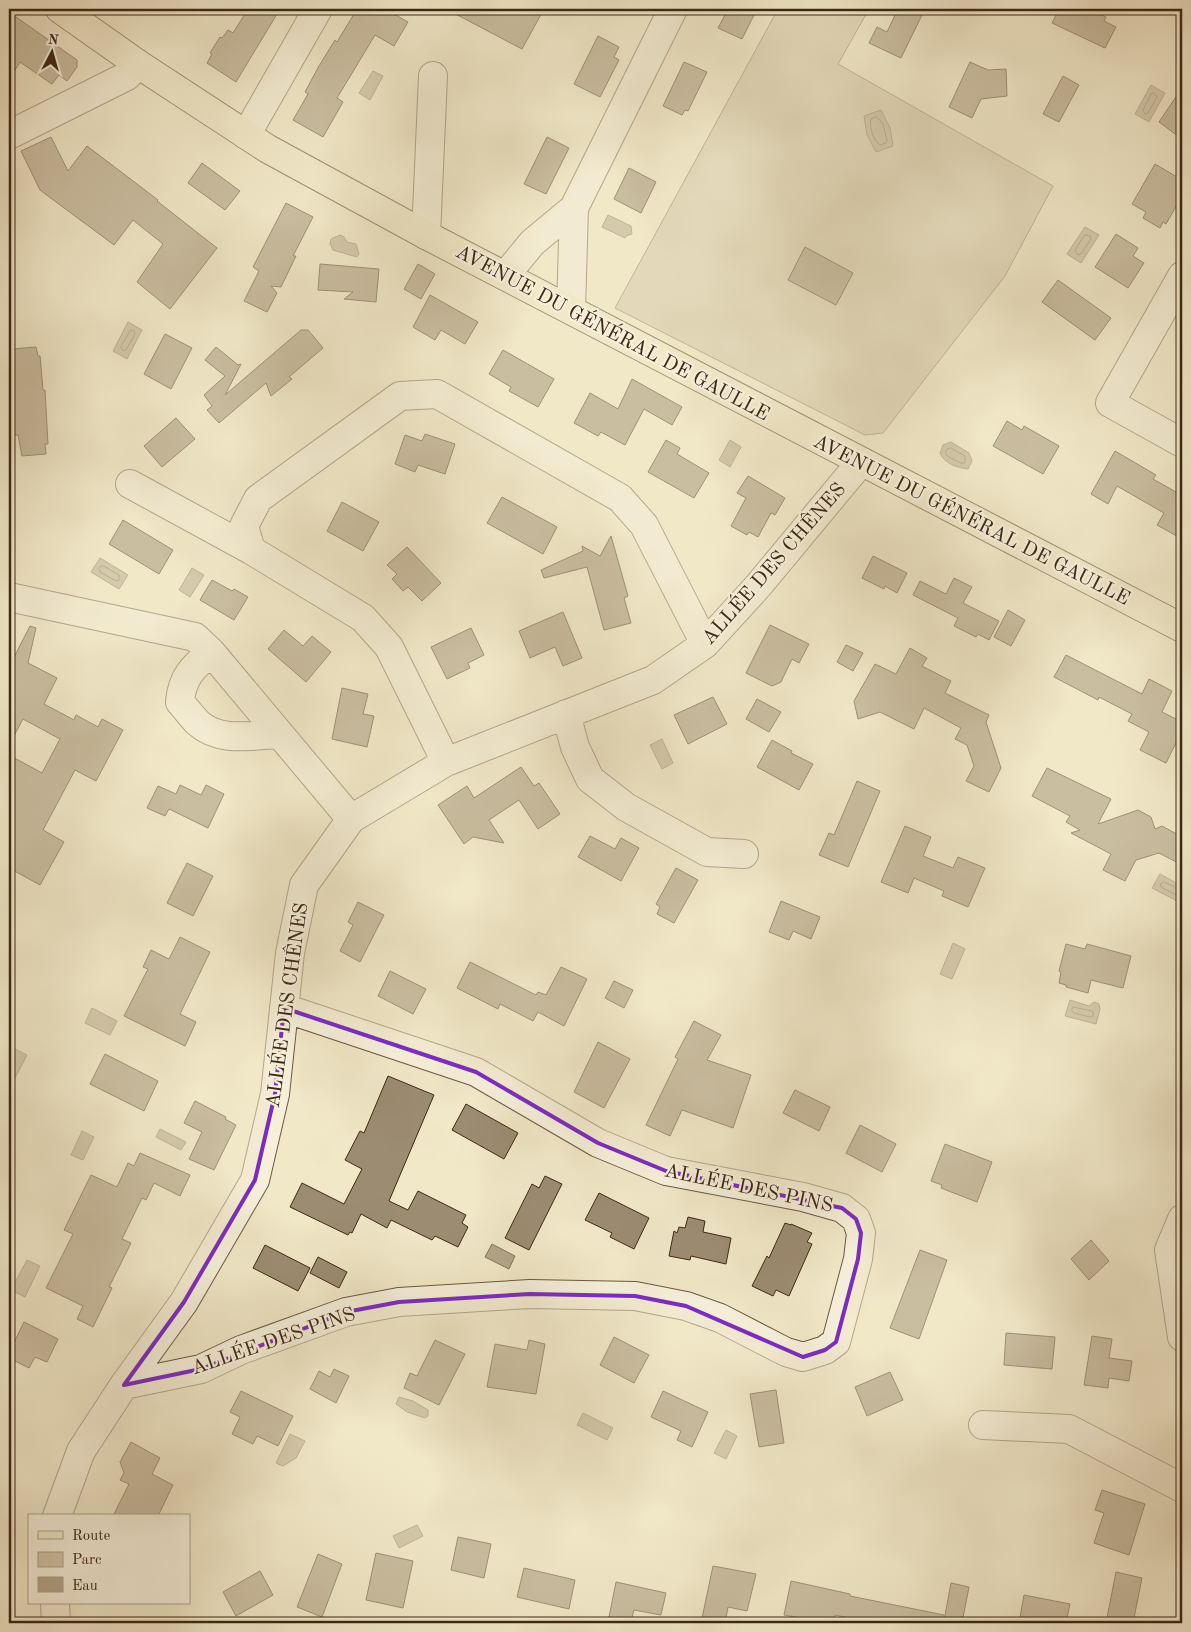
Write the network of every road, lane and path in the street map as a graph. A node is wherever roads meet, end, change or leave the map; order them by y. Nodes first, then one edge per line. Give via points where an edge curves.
1 (60, 9) edge
2 (318, 9) edge
3 (673, 9) edge
4 (138, 64) junction
5 (433, 76) dead end
6 (9, 135) edge
7 (246, 135) junction
8 (574, 208) junction
9 (426, 235) junction
10 (506, 276) junction
11 (1182, 276) edge
12 (571, 310) junction
13 (1182, 444) edge
14 (860, 462) junction
15 (130, 484) dead end
16 (251, 550) junction
17 (9, 597) edge
18 (1182, 628) edge
19 (705, 644) junction
20 (211, 652) junction
21 (566, 714) junction
22 (279, 734) junction
23 (446, 762) junction
24 (350, 819) junction
25 (744, 854) dead end
26 (284, 1008) junction
27 (1182, 1219) edge
28 (1182, 1337) edge
29 (124, 1385) junction
30 (983, 1425) dead end
31 (1182, 1488) edge
32 (58, 1514) edge
33 (55, 1604) edge
34 (56, 1623) edge

1 - 4 main road, AVENUE DU GÉNÉRAL DE GAULLE
2 - 7 street
3 - 8 street
4 - 6 street via 127,76
4 - 7 main road, AVENUE DU GÉNÉRAL DE GAULLE
5 - 9 street
7 - 9 main road, AVENUE DU GÉNÉRAL DE GAULLE
8 - 10 street via 532,243
8 - 12 street
9 - 10 main road, AVENUE DU GÉNÉRAL DE GAULLE
10 - 12 main road, AVENUE DU GÉNÉRAL DE GAULLE
11 - 13 street via 1110,403
12 - 14 main road, AVENUE DU GÉNÉRAL DE GAULLE
14 - 18 main road, AVENUE DU GÉNÉRAL DE GAULLE
14 - 19 street, ALLÉE DES CHÊNES via 758,586
15 - 16 street
16 - 19 street via 244,526 258,499 400,396 437,394 620,498 644,525
16 - 23 street via 363,618 389,647
17 - 20 street via 195,637
19 - 21 street, ALLÉE DES CHÊNES via 653,680
20 - 22 street
20 - 22 street via 191,669 181,689 180,702 198,723 224,736
21 - 23 street, ALLÉE DES CHÊNES
21 - 25 street via 575,748 590,780 626,807 708,852
22 - 24 street
23 - 24 street, ALLÉE DES CHÊNES
24 - 26 street, ALLÉE DES CHÊNES via 304,885 290,953
26 - 29 street, ALLÉE DES CHÊNES via 275,1094 255,1180 184,1302
26 - 29 street, ALLÉE DES PINS via 476,1072 598,1143 666,1171 803,1197 842,1208 856,1219 861,1233 858,1259 836,1342 825,1350 803,1357 694,1309 635,1296 530,1294 399,1302 346,1312 241,1350 201,1369
27 - 28 street via 1169,1250
29 - 32 street, ALLÉE DES CHÊNES via 81,1451
30 - 31 street via 1069,1429
33 - 34 street

